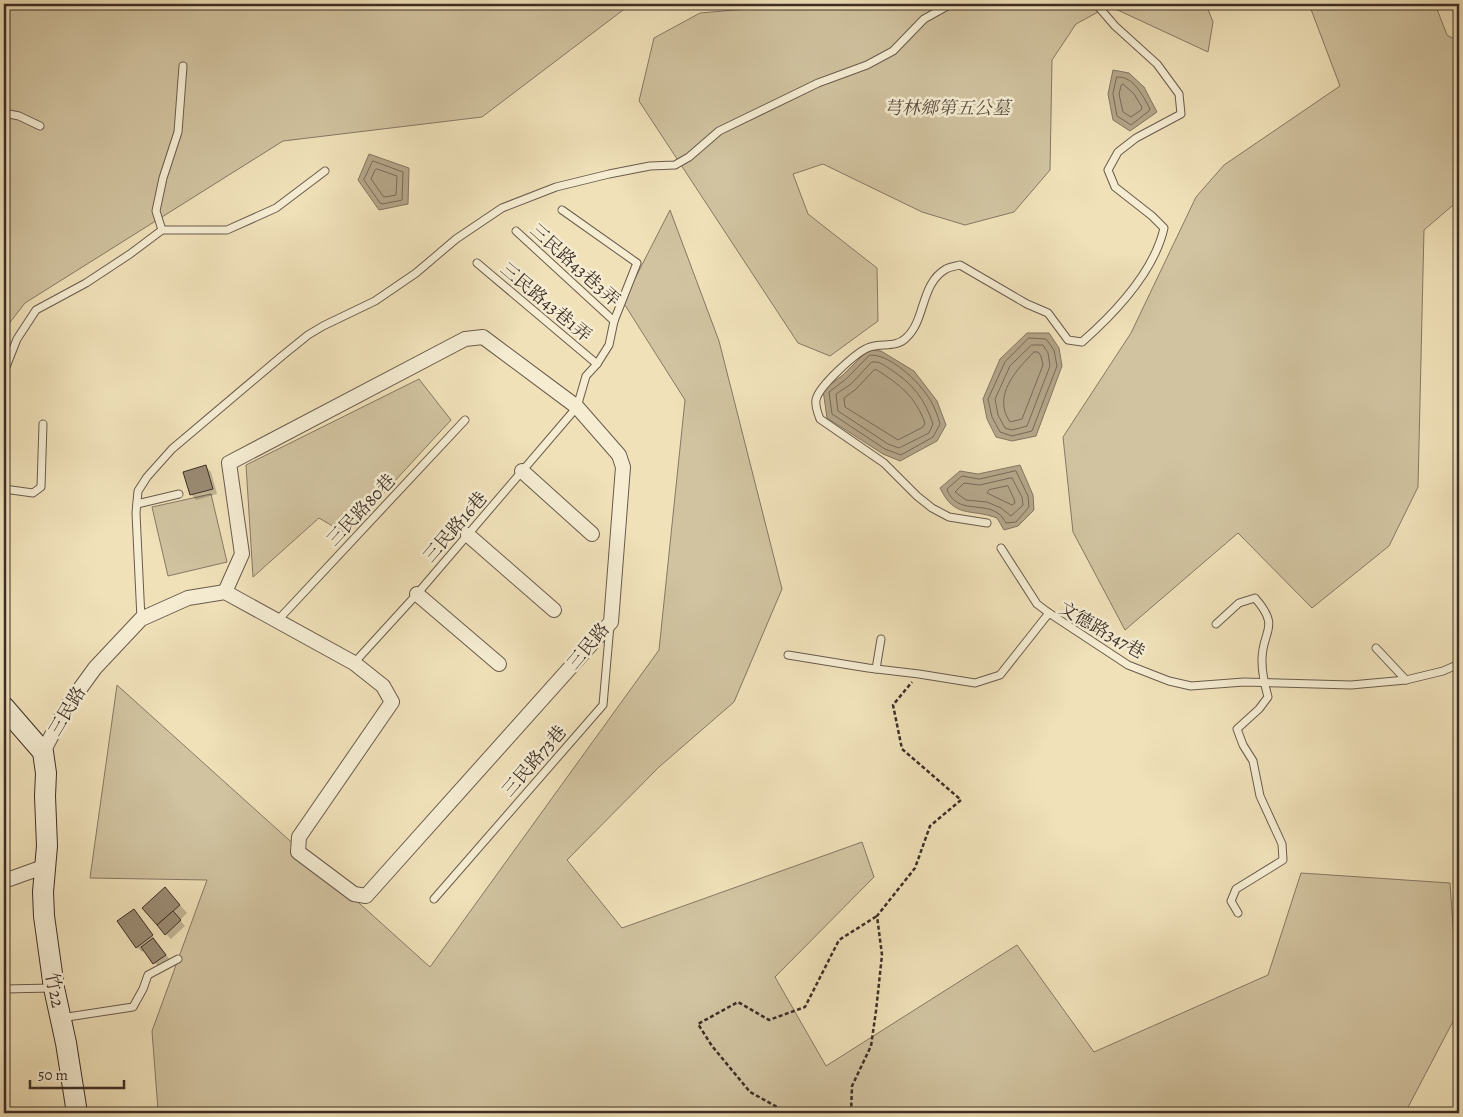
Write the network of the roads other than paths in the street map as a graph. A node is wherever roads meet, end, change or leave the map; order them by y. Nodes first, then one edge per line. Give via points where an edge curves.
1 (951, 4) edge
2 (1096, 4) edge
3 (183, 66) dead end
4 (4, 113) edge
5 (40, 126) dead end
6 (325, 171) dead end
7 (562, 210) dead end
8 (162, 230) junction
9 (516, 231) dead end
10 (477, 263) dead end
11 (614, 321) junction
12 (597, 364) junction
13 (4, 372) edge
14 (577, 408) junction
15 (465, 420) dead end
16 (43, 424) dead end
17 (522, 471) junction
18 (4, 489) edge
19 (179, 494) dead end
20 (137, 504) junction
21 (987, 524) dead end
22 (592, 534) dead end
23 (468, 535) junction
24 (1001, 548) dead end
25 (224, 592) junction
26 (417, 594) junction
27 (554, 610) dead end
28 (1049, 612) junction
29 (141, 619) junction
30 (278, 620) junction
31 (611, 622) junction
32 (1216, 624) dead end
33 (881, 639) dead end
34 (1376, 648) dead end
35 (788, 655) dead end
36 (354, 664) junction
37 (499, 664) dead end
38 (1459, 664) edge
39 (876, 669) junction
40 (1406, 680) junction
41 (1264, 682) junction
42 (4, 707) edge
43 (43, 752) junction
44 (46, 866) junction
45 (4, 881) edge
46 (434, 899) dead end
47 (1238, 913) dead end
48 (178, 958) dead end
49 (54, 988) junction
50 (4, 990) edge
51 (61, 1018) junction
52 (77, 1113) edge

1 - 20 lane via 924,19 893,51 719,131 675,165 650,166 556,187 502,208 375,301 323,326 282,356 172,449 138,491
2 - 21 lane via 1157,64 1179,94 1181,114 1136,138 1118,152 1108,170 1115,187 1164,228 1160,245 1147,269 1082,342 1068,340 1048,313 974,272 960,265 946,269 933,282 919,321 906,339 894,345 880,344 867,348 823,385 816,401 820,419 884,463 932,508 949,517
3 - 8 lane via 178,132 156,210
4 - 5 lane
6 - 8 lane via 276,208 227,230
7 - 11 lane via 637,264
8 - 13 lane via 86,282 36,310 17,339
9 - 11 lane, 三民路43巷3弄
10 - 12 lane, 三民路43巷1弄
11 - 12 lane via 609,345
12 - 14 lane via 586,376
14 - 17 lane, 三民路16巷
14 - 25 street, 三民路 via 484,337 465,339 229,463 242,554
14 - 31 street, 三民路 via 619,455 623,467
15 - 30 lane, 三民路80巷
16 - 18 lane via 41,486 33,493
17 - 22 street
17 - 23 lane, 三民路16巷
19 - 20 lane
20 - 29 lane
23 - 26 lane, 三民路16巷
23 - 27 street
24 - 28 lane via 1037,604
25 - 29 street, 三民路 via 188,598
25 - 30 street, 三民路
26 - 36 lane, 三民路16巷
26 - 37 street
28 - 39 lane, 文德路347巷 via 1000,675 975,683
28 - 41 lane, 文德路347巷 via 1128,665 1168,681 1191,686
29 - 43 street, 三民路 via 95,668 66,708
30 - 36 street, 三民路
31 - 36 street, 三民路 via 366,896 354,894 298,852 299,837 392,702 383,686
31 - 46 lane, 三民路73巷 via 602,706
32 - 41 lane via 1239,603 1255,598 1266,610 1270,627 1264,643
33 - 39 lane
34 - 40 lane
35 - 39 lane, 文德路347巷
38 - 40 lane, 文德路347巷
40 - 41 lane, 文德路347巷 via 1351,685
41 - 47 lane via 1268,697 1237,728 1253,761 1260,796 1282,844 1283,860 1236,889 1231,901
42 - 43 street
43 - 44 street, 三民路 / 竹22
44 - 45 street
44 - 49 street, 竹22 / 竹22 via 44,916
48 - 51 lane via 148,975 133,1007
49 - 50 lane
49 - 51 street, 竹22 / 竹22
51 - 52 street, 竹22 / 竹22

